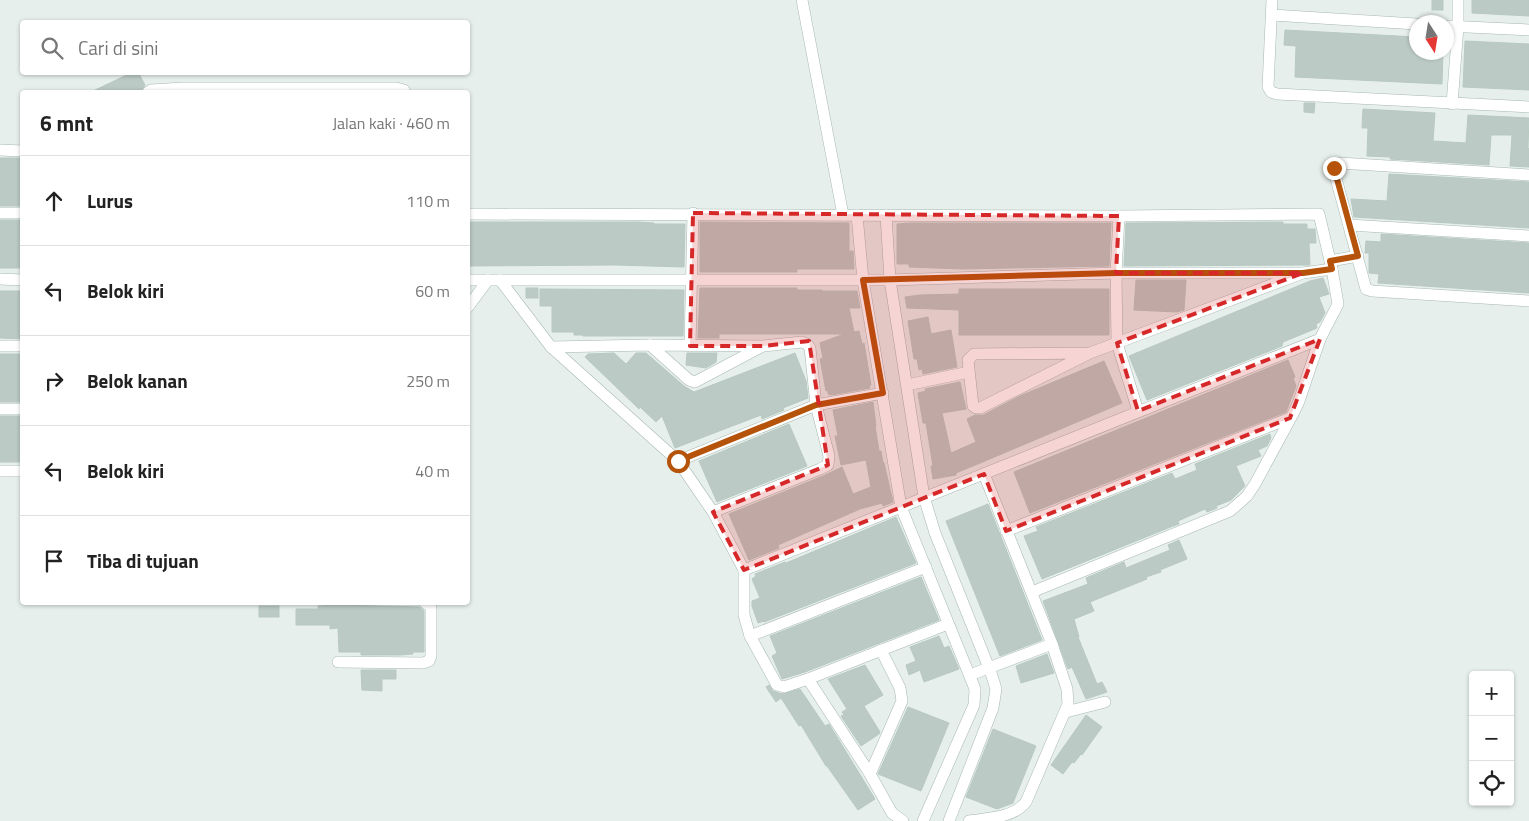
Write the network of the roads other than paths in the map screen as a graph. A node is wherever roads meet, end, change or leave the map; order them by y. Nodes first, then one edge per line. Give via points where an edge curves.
1 (802, 0) edge
2 (1272, 0) edge
3 (1458, 0) edge
4 (1272, 15) junction
5 (1454, 17) edge
6 (1409, 24) edge
7 (1454, 26) edge
8 (1529, 30) edge
9 (1452, 60) edge
10 (166, 90) edge
11 (404, 90) edge
12 (1452, 104) junction
13 (1529, 107) edge
14 (0, 150) edge
15 (20, 150) edge
16 (1529, 175) edge
17 (0, 213) edge
18 (20, 213) edge
19 (693, 213) junction
20 (470, 214) edge
21 (843, 215) junction
22 (857, 215) junction
23 (886, 215) junction
24 (1118, 216) junction
25 (1349, 225) junction
26 (1529, 236) edge
27 (1341, 261) junction
28 (1116, 273) junction
29 (1303, 273) junction
30 (691, 279) junction
31 (0, 280) edge
32 (20, 280) edge
33 (470, 280) edge
34 (494, 280) junction
35 (863, 280) junction
36 (890, 280) junction
37 (1529, 301) edge
38 (470, 306) edge
39 (1320, 339) junction
40 (1117, 343) junction
41 (650, 345) junction
42 (0, 346) edge
43 (20, 346) edge
44 (690, 346) junction
45 (763, 346) junction
46 (552, 347) junction
47 (1090, 353) junction
48 (969, 372) junction
49 (907, 385) junction
50 (883, 393) junction
51 (816, 405) junction
52 (0, 409) edge
53 (20, 409) edge
54 (1138, 411) junction
55 (1290, 418) junction
56 (678, 461) junction
57 (0, 471) edge
58 (20, 471) edge
59 (984, 474) junction
60 (924, 497) junction
61 (901, 507) junction
62 (713, 512) junction
63 (1006, 531) junction
64 (926, 567) junction
65 (744, 570) junction
66 (1032, 592) junction
67 (428, 605) edge
68 (948, 624) junction
69 (750, 636) junction
70 (1052, 644) junction
71 (881, 650) junction
72 (338, 662) dead end
73 (988, 667) junction
74 (970, 674) junction
75 (808, 679) junction
76 (1105, 702) dead end
77 (1066, 712) junction
78 (870, 774) junction
79 (903, 821) edge
80 (923, 821) edge
81 (949, 821) edge
82 (969, 821) edge

1 - 21 street
2 - 4 street
3 - 5 street
4 - 6 street
4 - 12 street via 1270,92
7 - 8 street
9 - 12 street
10 - 11 street
12 - 13 street
14 - 15 street
16 - 25 street via 1340,163 1334,171
17 - 18 street
19 - 20 street
19 - 21 street
19 - 30 street
21 - 22 street
22 - 23 street
22 - 35 street
23 - 24 street
23 - 36 street
24 - 27 street via 1317,213
24 - 28 street
25 - 26 street
25 - 27 street
27 - 29 street
27 - 37 street via 1366,289 1372,291
27 - 39 street via 1338,304
28 - 29 street
28 - 36 street
28 - 40 street
29 - 40 street
30 - 34 street
30 - 35 street
30 - 44 street
31 - 32 street
33 - 34 street
34 - 38 street
34 - 46 street
35 - 36 street
35 - 50 street
36 - 49 street
39 - 54 street
39 - 55 street
40 - 47 street
40 - 54 street
41 - 44 street
41 - 45 street via 695,382
41 - 46 street
42 - 43 street
44 - 45 street
45 - 51 street via 807,344
46 - 56 street
47 - 48 street via 974,354 968,360
47 - 48 street via 980,408 973,406
48 - 49 street
49 - 60 street
50 - 51 street
50 - 61 street
51 - 56 street
51 - 62 street via 829,456 828,464
52 - 53 street
54 - 59 street
55 - 63 street
55 - 66 street via 1255,484 1230,512
56 - 62 street
57 - 58 street
59 - 60 street
59 - 63 street
60 - 61 street
60 - 73 street
61 - 64 street
61 - 65 street
62 - 65 street
63 - 66 street
64 - 68 street
64 - 69 street
65 - 69 street via 744,615
66 - 70 street
67 - 72 street via 431,607 429,661
68 - 71 street
68 - 74 street
69 - 75 street via 777,685 780,687
70 - 73 street
70 - 77 street via 1067,689
71 - 75 street
71 - 78 street via 900,688 902,701
73 - 74 street
73 - 81 street via 996,689 993,708
74 - 80 street via 975,689 974,705
75 - 78 street
76 - 77 street
77 - 82 street via 1020,809 1012,814
78 - 79 street via 892,813

